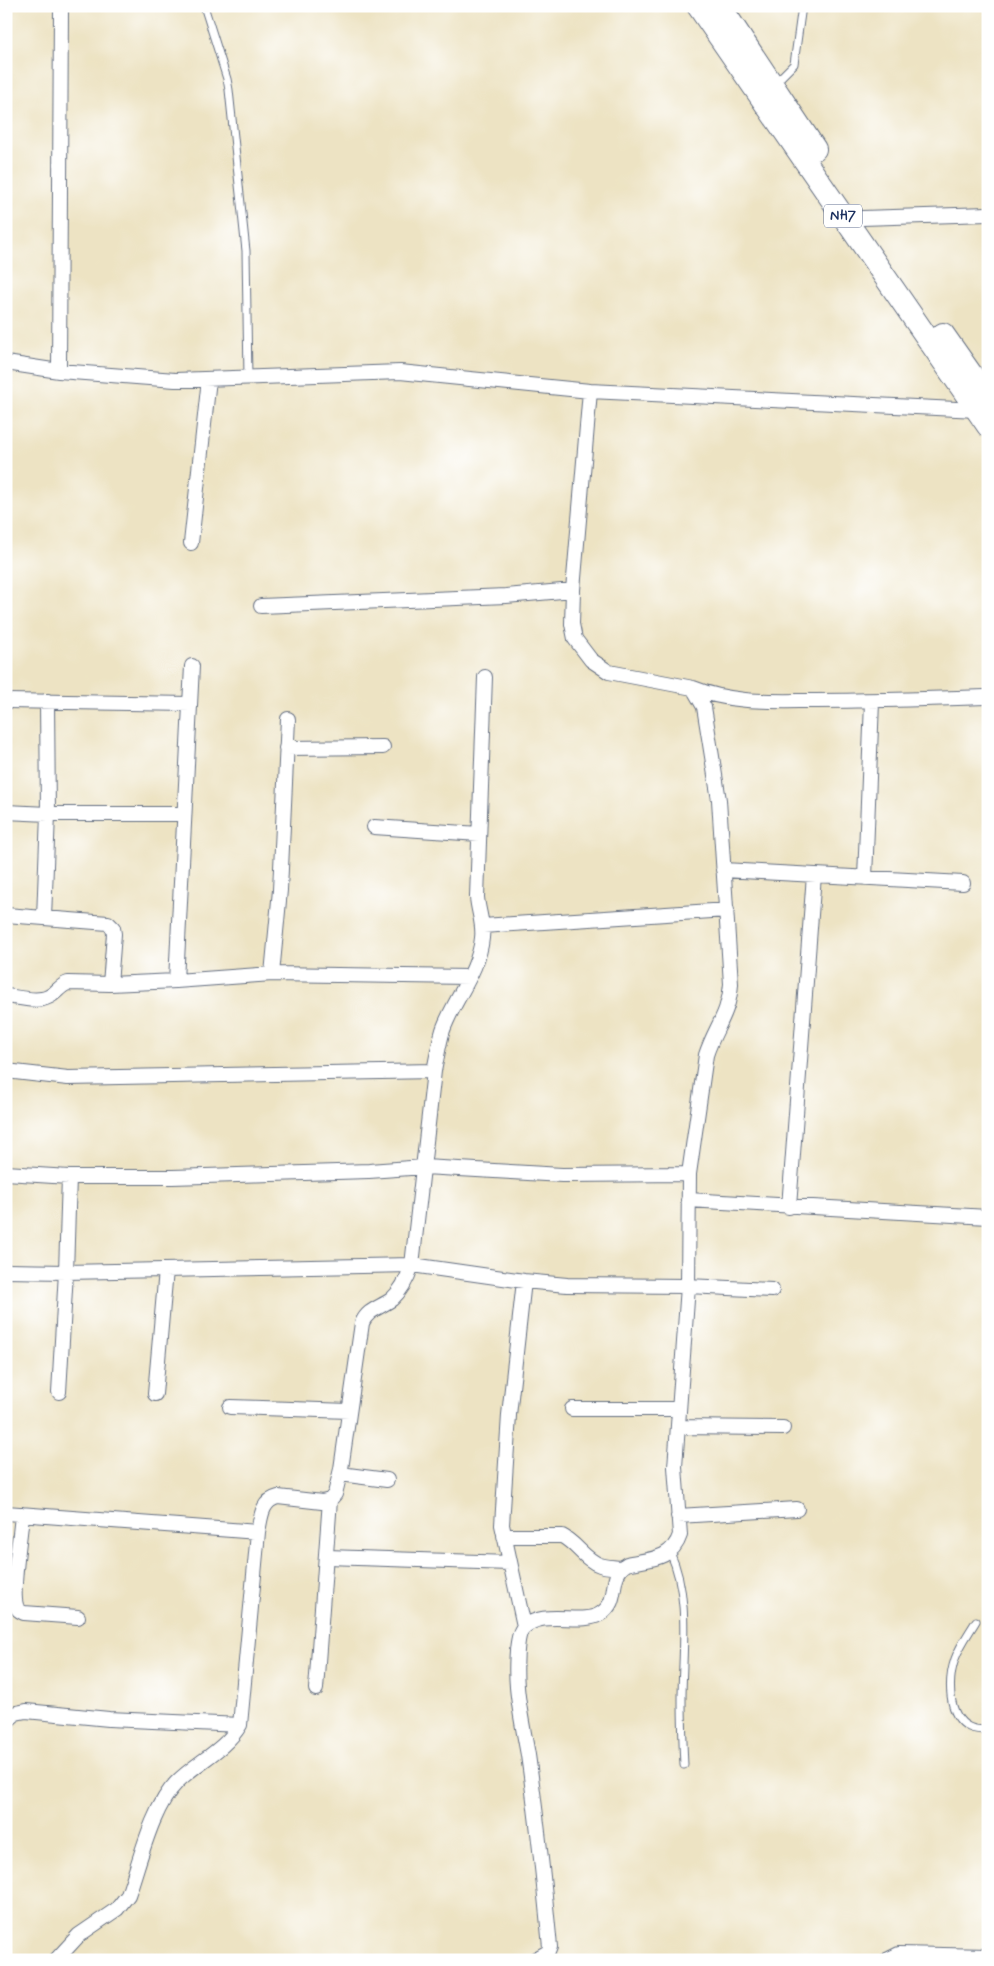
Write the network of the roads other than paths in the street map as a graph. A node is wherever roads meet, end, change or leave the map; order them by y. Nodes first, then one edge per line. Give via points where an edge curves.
1 (61, 6) edge
2 (204, 6) edge
3 (698, 6) edge
4 (720, 6) edge
5 (802, 6) edge
6 (772, 85) junction
7 (988, 214) edge
8 (862, 218) junction
9 (6, 363) edge
10 (59, 371) junction
11 (248, 378) junction
12 (209, 379) junction
13 (590, 391) junction
14 (984, 411) edge
15 (191, 543) dead end
16 (573, 590) junction
17 (261, 606) dead end
18 (192, 666) dead end
19 (485, 677) dead end
20 (693, 688) junction
21 (988, 697) edge
22 (6, 700) edge
23 (47, 701) junction
24 (872, 702) junction
25 (190, 704) junction
26 (288, 719) dead end
27 (383, 747) dead end
28 (286, 748) junction
29 (6, 812) edge
30 (48, 814) junction
31 (184, 814) junction
32 (374, 827) dead end
33 (479, 834) junction
34 (723, 870) junction
35 (814, 875) junction
36 (865, 878) junction
37 (963, 884) dead end
38 (726, 910) junction
39 (6, 915) edge
40 (44, 918) junction
41 (483, 926) junction
42 (272, 974) junction
43 (469, 977) junction
44 (176, 981) junction
45 (110, 984) junction
46 (6, 996) edge
47 (6, 1071) edge
48 (434, 1071) junction
49 (424, 1167) junction
50 (6, 1173) edge
51 (689, 1174) junction
52 (69, 1177) junction
53 (688, 1200) junction
54 (789, 1207) junction
55 (988, 1217) edge
56 (412, 1265) junction
57 (166, 1270) junction
58 (6, 1271) edge
59 (66, 1272) junction
60 (524, 1281) junction
61 (688, 1286) junction
62 (772, 1290) dead end
63 (59, 1392) dead end
64 (155, 1394) dead end
65 (230, 1407) dead end
66 (572, 1409) dead end
67 (679, 1409) junction
68 (349, 1411) junction
69 (678, 1427) junction
70 (783, 1428) dead end
71 (340, 1474) junction
72 (388, 1480) dead end
73 (330, 1500) junction
74 (797, 1509) dead end
75 (6, 1513) edge
76 (22, 1514) junction
77 (678, 1516) junction
78 (258, 1532) junction
79 (504, 1536) junction
80 (670, 1552) junction
81 (326, 1557) junction
82 (510, 1563) junction
83 (620, 1568) junction
84 (10, 1599) edge
85 (78, 1617) dead end
86 (976, 1621) dead end
87 (524, 1626) junction
88 (316, 1689) dead end
89 (6, 1722) edge
90 (240, 1725) junction
91 (988, 1730) edge
92 (684, 1765) dead end
93 (988, 1956) edge
94 (56, 1960) edge
95 (534, 1960) edge
96 (887, 1960) edge

1 - 10 street
2 - 11 lane via 229,90 246,251
3 - 14 highway, NH7
4 - 6 highway, NH7
5 - 6 lane via 794,64
6 - 8 highway, NH7
7 - 8 street
8 - 14 highway, NH7
9 - 10 street
10 - 12 street via 175,380
11 - 12 street
11 - 13 street via 400,372
12 - 15 street
13 - 14 street
13 - 16 street
16 - 17 street via 506,596
16 - 20 street via 575,639 591,660 609,672
18 - 25 street
19 - 33 street
20 - 24 street via 712,695 745,700
20 - 34 street via 704,706 719,800
21 - 24 street
22 - 23 street
23 - 25 street
23 - 30 street
24 - 36 street
25 - 31 street
26 - 28 street
27 - 28 street
28 - 42 street via 280,890
29 - 30 street
30 - 31 street
30 - 40 street
31 - 44 street
32 - 33 street
33 - 41 street via 476,897
34 - 35 street
34 - 38 street
35 - 36 street
35 - 54 street
36 - 37 street
38 - 41 street
38 - 51 street via 730,1000 706,1055
39 - 40 street
40 - 45 street via 111,925 114,934
41 - 43 street via 478,956
42 - 43 street
42 - 44 street
43 - 48 street via 444,1029
44 - 45 street
45 - 46 street via 68,983 40,1000
47 - 48 street via 68,1078
48 - 49 street
49 - 51 street via 562,1175
49 - 52 street via 192,1177
49 - 56 street
50 - 52 street
51 - 53 street
52 - 59 street
53 - 54 street
53 - 61 street
54 - 55 street
56 - 57 street
56 - 60 street
56 - 68 street via 391,1300 365,1316
57 - 59 street
57 - 64 street
58 - 59 street
59 - 63 street
60 - 61 street via 567,1285
60 - 79 street via 509,1415
61 - 62 street
61 - 67 street
65 - 68 street
66 - 67 street
67 - 69 street
68 - 71 street
69 - 70 street
69 - 77 street via 675,1467
71 - 72 street
71 - 73 street via 336,1494
73 - 78 street via 271,1499 265,1504
73 - 81 street
74 - 77 street
75 - 76 street
76 - 78 street
76 - 84 street
77 - 80 street via 680,1535
78 - 90 street
79 - 82 street
79 - 83 street via 562,1536 594,1563
80 - 83 street
80 - 92 lane via 678,1572 683,1608
81 - 82 street
81 - 88 street
82 - 87 street
83 - 87 street via 616,1573 613,1600 600,1614 552,1617
84 - 85 street via 24,1613
86 - 91 lane via 954,1662 953,1708 968,1727
87 - 95 street via 518,1638 517,1687 550,1946 548,1952
89 - 90 street via 16,1713 26,1710 109,1719
90 - 94 street via 224,1744 177,1782 162,1802 123,1904 79,1935
93 - 96 street via 900,1954

